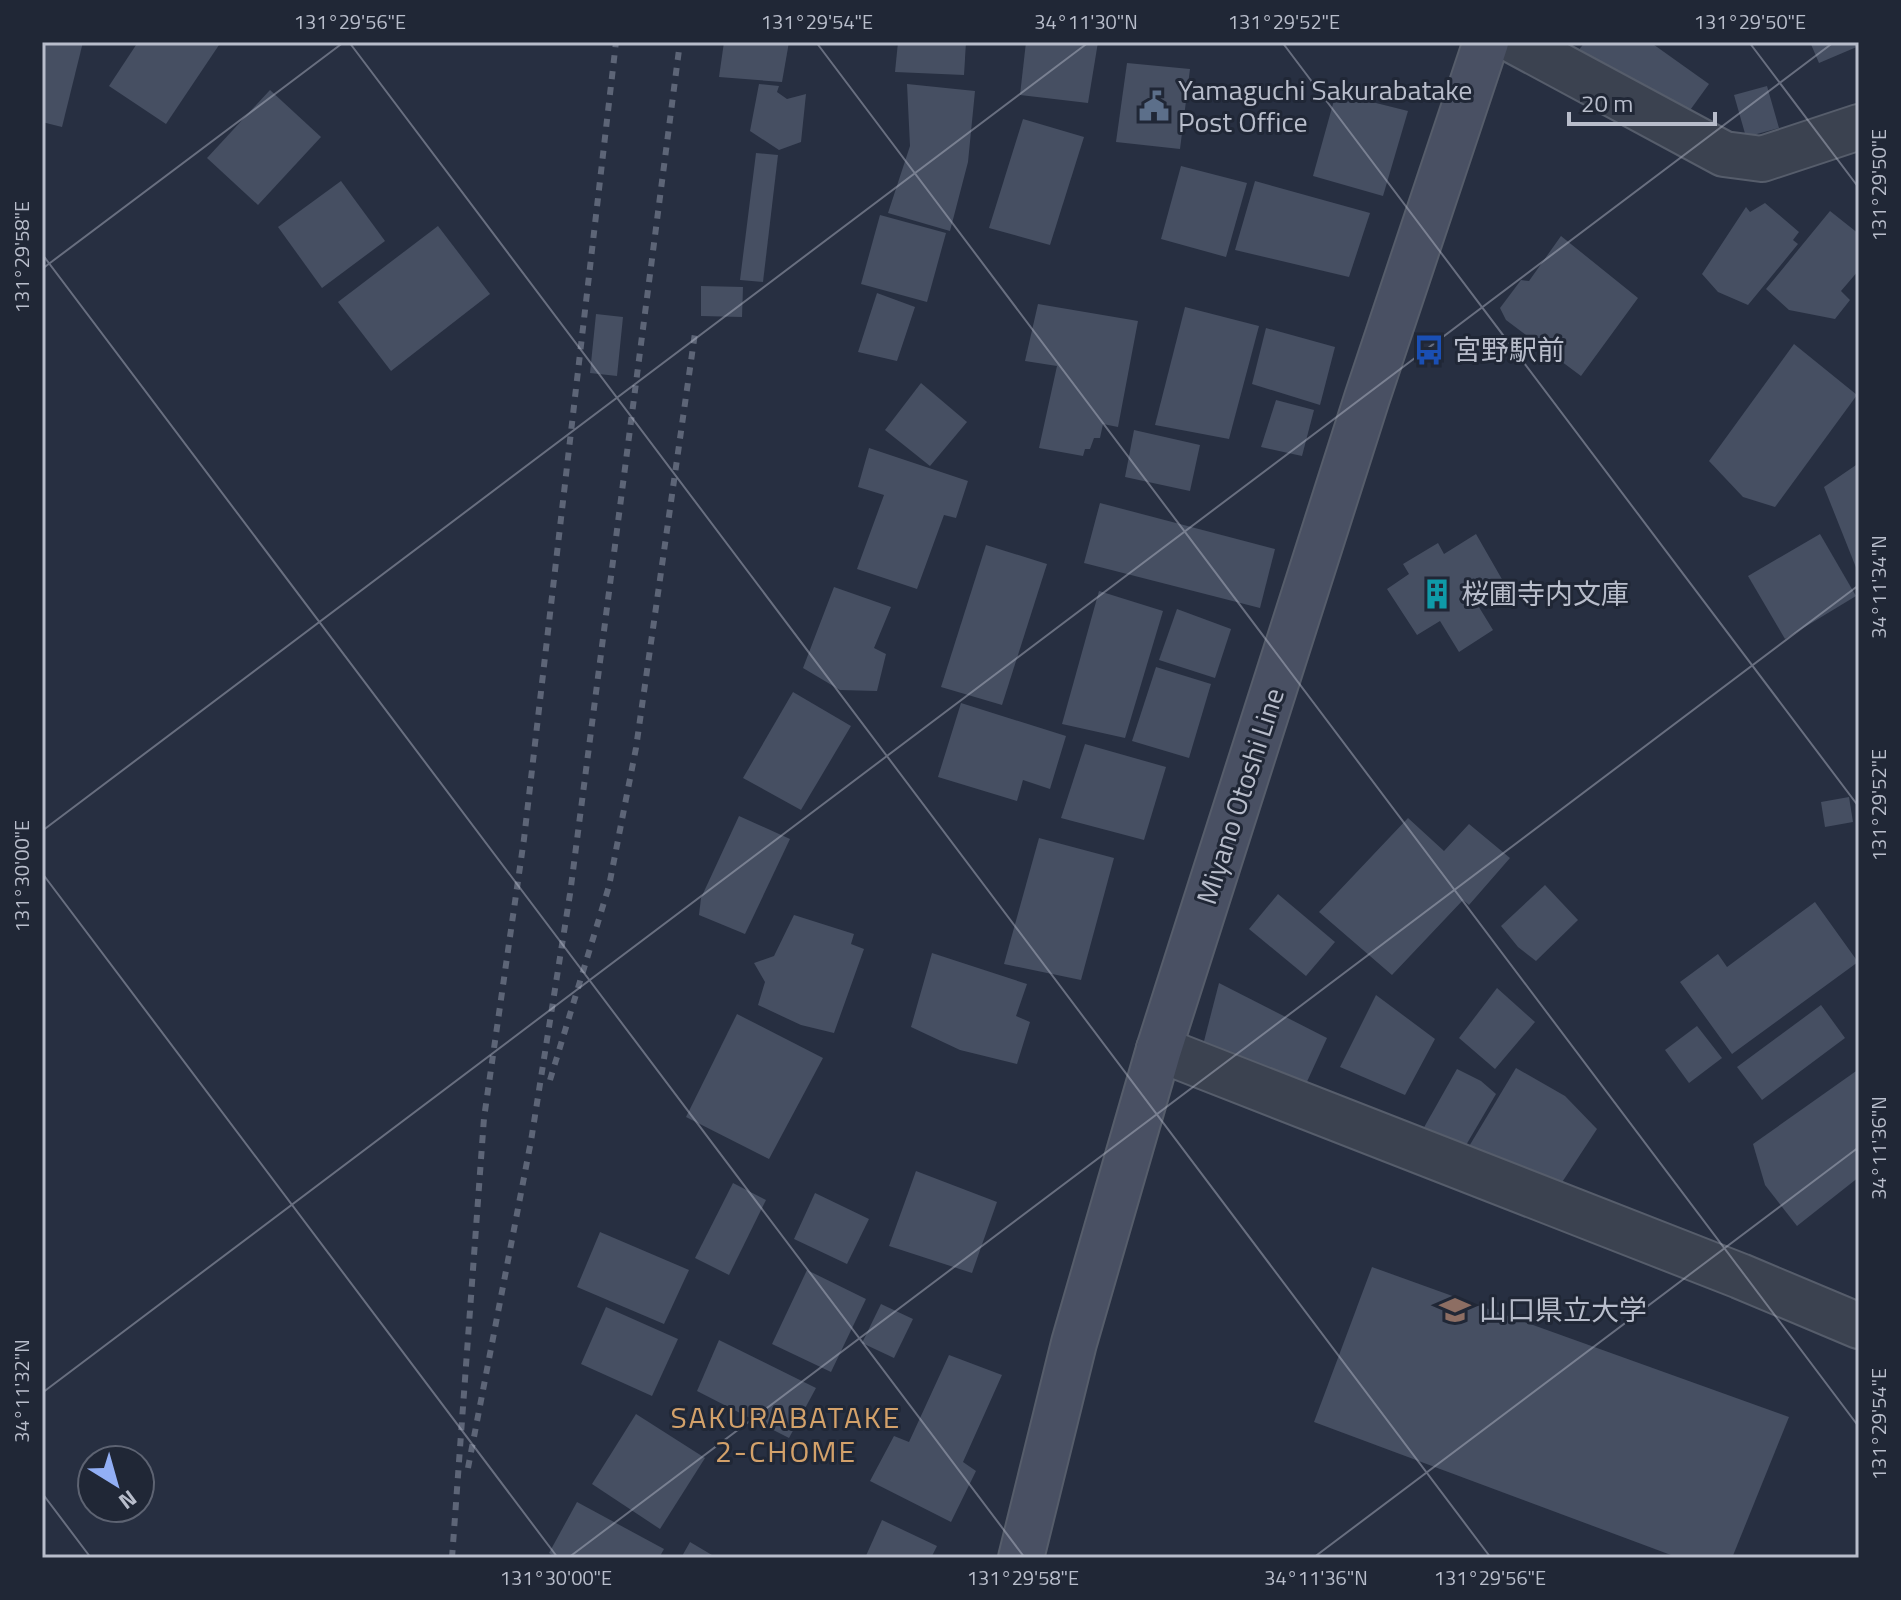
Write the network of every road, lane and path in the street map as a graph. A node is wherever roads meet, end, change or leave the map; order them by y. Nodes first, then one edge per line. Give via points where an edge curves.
1 (1486, 42) edge
2 (1516, 42) edge
3 (1859, 127) edge
4 (1159, 1049) junction
5 (1859, 1326) edge
6 (1021, 1558) edge

1 - 4 main road, Miyano Otoshi Line
2 - 3 street via 1724,154 1762,159
4 - 5 street
4 - 6 main road, Miyano Otoshi Line via 1074,1343

